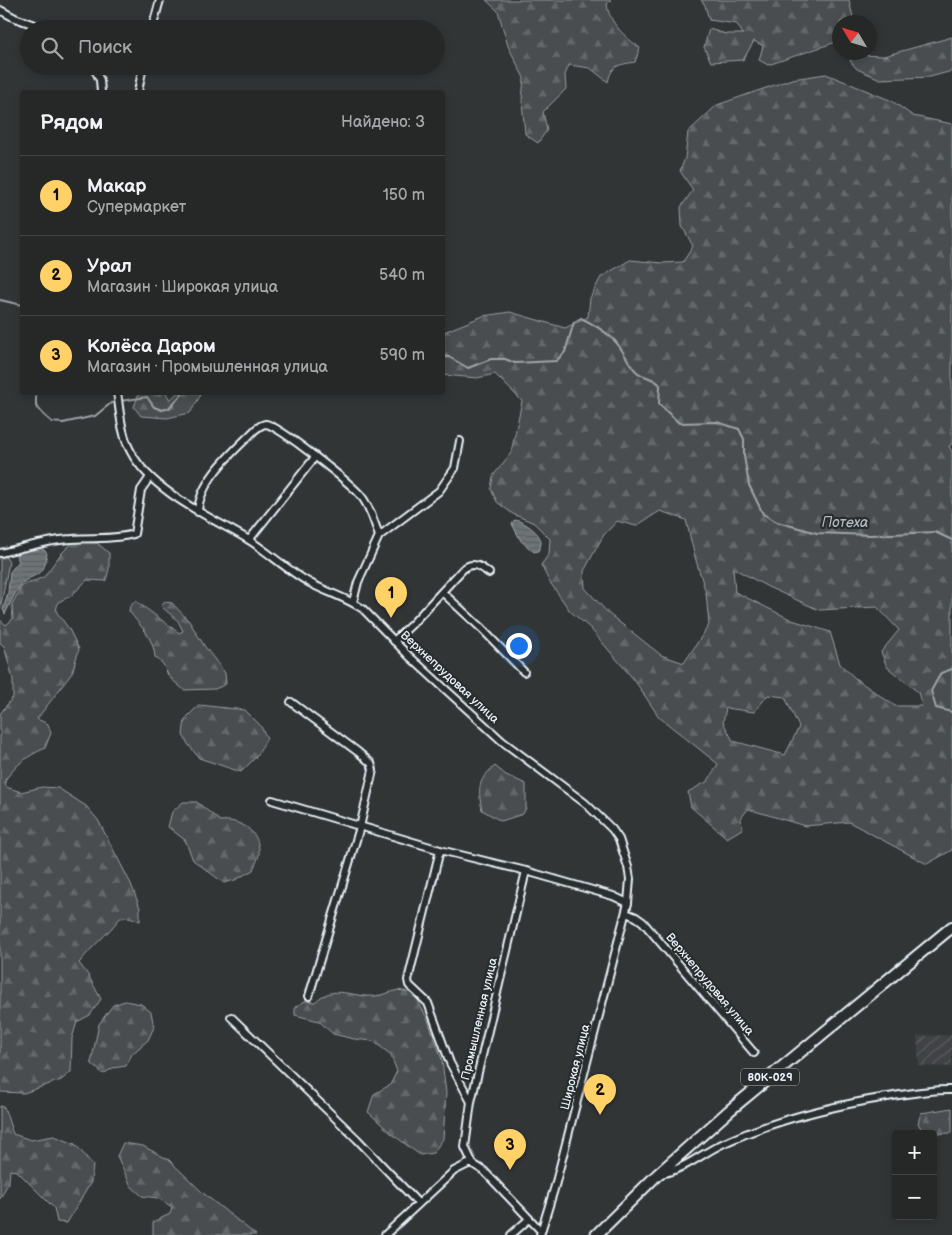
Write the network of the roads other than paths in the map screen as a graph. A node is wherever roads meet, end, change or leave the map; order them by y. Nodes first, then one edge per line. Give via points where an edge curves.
1 (160, 0) edge
2 (0, 10) edge
3 (21, 20) edge
4 (154, 20) edge
5 (98, 75) edge
6 (142, 75) edge
7 (101, 90) edge
8 (138, 90) edge
9 (117, 396) edge
10 (460, 441) dead end
11 (316, 457) junction
12 (150, 477) junction
13 (198, 512) junction
14 (379, 536) junction
15 (249, 540) junction
16 (0, 553) edge
17 (489, 573) dead end
18 (442, 592) junction
19 (354, 602) junction
20 (394, 641) junction
21 (524, 672) dead end
22 (291, 702) dead end
23 (272, 800) dead end
24 (360, 827) junction
25 (440, 850) junction
26 (526, 871) junction
27 (628, 903) junction
28 (626, 913) junction
29 (952, 927) edge
30 (309, 996) dead end
31 (231, 1017) dead end
32 (754, 1053) dead end
33 (952, 1090) edge
34 (471, 1102) junction
35 (473, 1164) junction
36 (657, 1175) junction
37 (418, 1203) junction
38 (529, 1219) junction
39 (541, 1233) edge
40 (385, 1235) edge
41 (510, 1235) edge
42 (596, 1235) edge

1 - 4 street
2 - 3 street
5 - 7 street
6 - 8 street
9 - 12 street, Верхнепрудовая улица via 130,451
10 - 14 street via 455,468 439,491
11 - 13 street via 276,428 261,425 216,472 201,494
11 - 14 street via 364,499
11 - 15 street
12 - 13 street, Верхнепрудовая улица
12 - 16 street via 141,490 134,534 71,539
13 - 15 street, Верхнепрудовая улица
14 - 19 street via 358,582
15 - 19 street, Верхнепрудовая улица via 314,585
17 - 18 street via 475,564 468,565
18 - 20 street
18 - 21 street
19 - 20 street, Верхнепрудовая улица
20 - 27 street, Верхнепрудовая улица via 502,741 585,803 612,829 625,853 630,879
22 - 24 street via 373,766
23 - 24 street
24 - 25 street
24 - 30 street
25 - 26 street
25 - 34 street via 408,980 409,985 428,1003 450,1063
26 - 27 street
26 - 34 street, Промышленная улица
27 - 28 street, Широкая улица
28 - 32 street, Верхнепрудовая улица via 643,922
28 - 39 street, Широкая улица
29 - 36 main road, 80К-029 via 730,1110
31 - 37 street
33 - 36 street via 935,1089 850,1103 777,1123 722,1144 674,1172
34 - 35 street, Промышленная улица via 465,1147
35 - 37 street via 454,1171
35 - 38 street via 484,1171
36 - 42 main road, 80К-029
37 - 40 street
38 - 39 street
38 - 41 street

